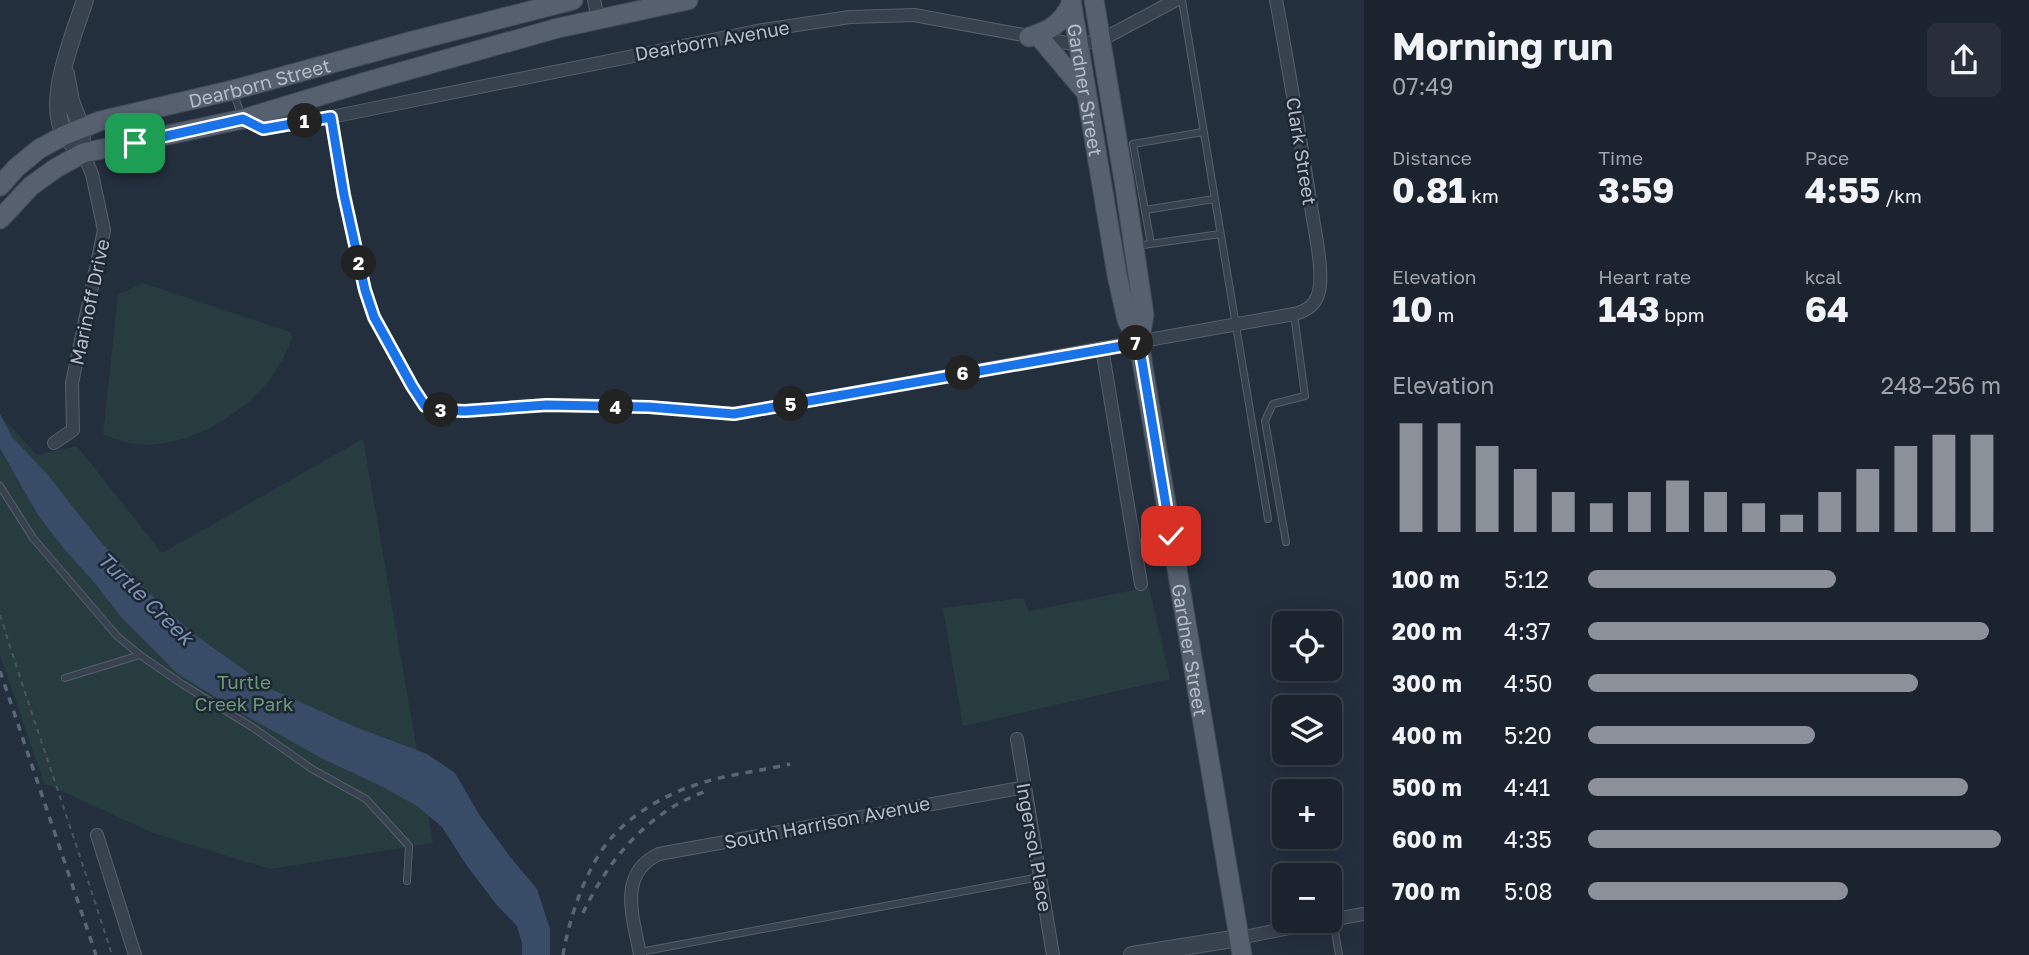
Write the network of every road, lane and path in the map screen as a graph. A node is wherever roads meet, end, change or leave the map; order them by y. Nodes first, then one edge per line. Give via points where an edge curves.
1 (85, 0) edge
2 (573, 0) edge
3 (688, 0) edge
4 (1094, 0) edge
5 (1179, 0) edge
6 (1276, 0) edge
7 (1071, 3) edge
8 (596, 9) edge
9 (1035, 38) junction
10 (1101, 40) junction
11 (1078, 46) junction
12 (233, 90) junction
13 (1086, 93) junction
14 (331, 117) junction
15 (243, 119) junction
16 (73, 131) junction
17 (1203, 132) junction
18 (83, 153) junction
19 (1131, 176) junction
20 (0, 187) edge
21 (1214, 199) junction
22 (1145, 210) junction
23 (0, 219) edge
24 (1220, 234) junction
25 (1143, 246) junction
26 (1294, 314) junction
27 (1236, 325) junction
28 (1139, 343) junction
29 (1102, 348) junction
30 (54, 443) dead end
31 (0, 486) edge
32 (1268, 519) dead end
33 (1286, 542) dead end
34 (1141, 584) dead end
35 (0, 615) edge
36 (140, 655) junction
37 (65, 678) dead end
38 (1017, 739) dead end
39 (1025, 787) junction
40 (97, 835) dead end
41 (1040, 877) junction
42 (407, 881) dead end
43 (1364, 914) edge
44 (1342, 918) edge
45 (1286, 933) edge
46 (1334, 933) edge
47 (1240, 946) edge
48 (1178, 948) junction
49 (640, 953) edge
50 (1142, 954) edge
51 (113, 955) edge
52 (135, 955) edge
53 (1053, 955) edge
54 (1199, 955) edge
55 (1339, 955) edge

1 - 16 street via 65,67
2 - 12 main road, Dearborn Street
3 - 8 main road, Dearborn Street
4 - 10 main road, Gardner Street
5 - 10 street, Dearborn Avenue
5 - 17 lane
6 - 26 street, Clark Street via 1321,281 1315,302
7 - 9 main road via 1065,18
7 - 11 main road, Gardner Street
8 - 15 main road, Dearborn Street
9 - 11 street, Dearborn Avenue
9 - 13 main road
9 - 14 street, Dearborn Avenue via 914,15 850,17 698,42
10 - 11 street, Dearborn Avenue
10 - 19 main road, Gardner Street
11 - 13 main road, Gardner Street
12 - 15 lane
12 - 16 main road, Dearborn Street
13 - 28 main road, Gardner Street via 1117,275 1127,320
14 - 15 street, Dearborn Avenue via 263,129
14 - 29 street via 365,290 374,317 425,406 465,411 547,405 649,407 734,414
15 - 18 main road, Dearborn Street
16 - 18 street
16 - 20 main road, Dearborn Street via 39,149
17 - 19 lane via 1133,144
17 - 21 lane
18 - 23 main road, Dearborn Street via 32,186
18 - 30 street, Marinoff Drive via 104,230 72,383 73,430
19 - 22 lane
19 - 25 main road, Gardner Street
21 - 22 lane
21 - 24 lane
22 - 25 lane
24 - 25 lane
24 - 27 lane
25 - 28 main road, Gardner Street via 1144,315
26 - 27 street
26 - 33 lane via 1305,396 1273,404 1265,421
27 - 28 street
27 - 32 lane
28 - 29 street
28 - 47 main road, Gardner Street
29 - 34 street
31 - 36 lane via 33,538 117,636
35 - 51 path
36 - 37 lane
36 - 42 lane via 312,769 366,799 409,846
38 - 39 street, Ingersol Place
39 - 41 street, Ingersol Place
39 - 49 street, South Harrison Avenue via 659,854 649,859 633,882 630,901
40 - 52 street
41 - 49 lane
41 - 53 street, Ingersol Place
43 - 44 street
45 - 47 street
46 - 55 lane
47 - 48 street
48 - 50 street
48 - 54 street

